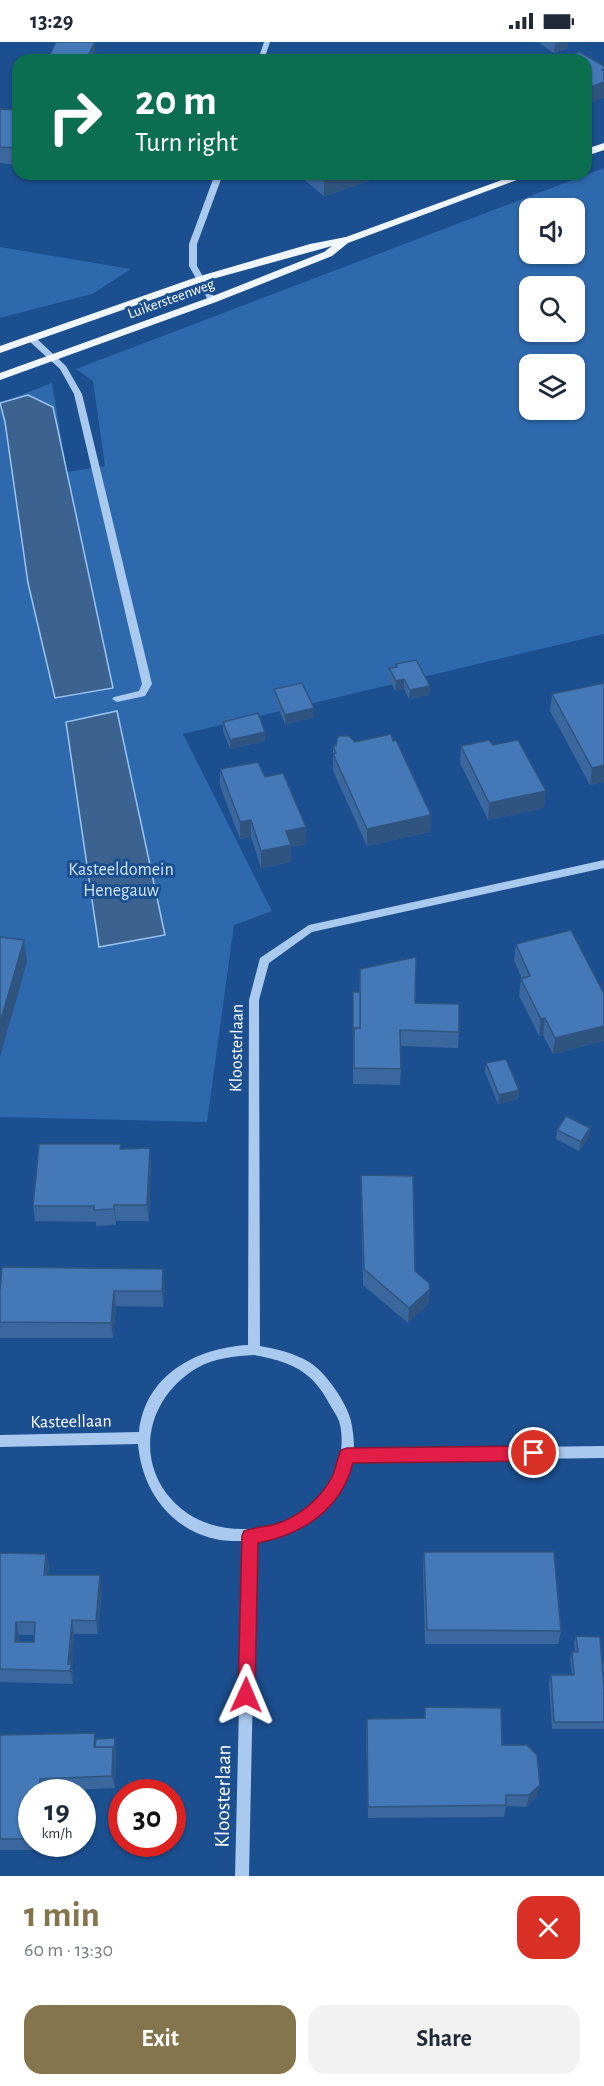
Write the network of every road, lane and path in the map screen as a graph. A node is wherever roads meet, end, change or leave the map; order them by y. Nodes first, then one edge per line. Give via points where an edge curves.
1 (217, 180) edge
2 (512, 180) edge
3 (348, 240) junction
4 (201, 279) junction
5 (212, 300) junction
6 (32, 339) junction
7 (0, 350) edge
8 (53, 358) junction
9 (0, 377) edge
10 (117, 699) dead end
11 (604, 864) edge
12 (254, 1350) junction
13 (143, 1438) junction
14 (0, 1441) edge
15 (604, 1452) edge
16 (347, 1455) junction
17 (250, 1536) junction
18 (242, 1876) edge

1 - 4 street via 193,244 193,266
2 - 3 main road, Luikersteenweg
3 - 4 main road, Luikersteenweg
3 - 5 main road, Luikersteenweg via 328,254
4 - 5 street
4 - 6 main road, Luikersteenweg
5 - 8 main road, Luikersteenweg
6 - 7 main road, Luikersteenweg
6 - 8 street
8 - 9 main road, Luikersteenweg
8 - 10 street via 78,394 147,684 142,694
11 - 12 street, Kloosterlaan via 309,928 264,960 254,1000
12 - 13 street via 229,1351 190,1365 168,1383 152,1405
12 - 16 street via 300,1362 318,1377 341,1406 348,1431
13 - 14 street, Kasteellaan
13 - 17 street via 147,1472 170,1507 208,1531
15 - 16 street
16 - 17 street via 332,1493 319,1507 302,1521 279,1531
17 - 18 street, Kloosterlaan

